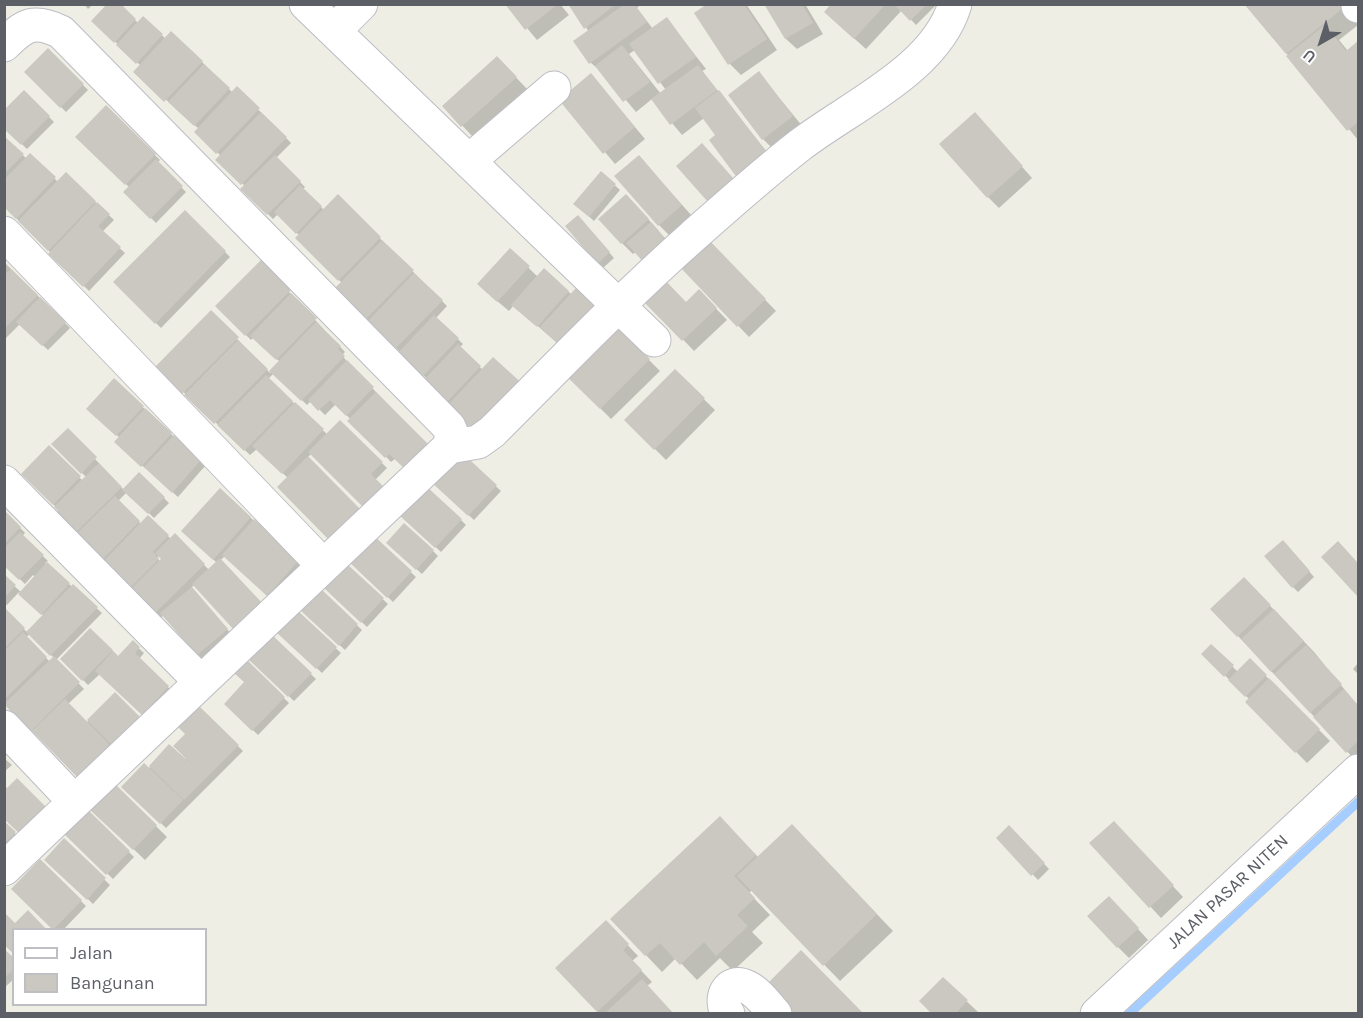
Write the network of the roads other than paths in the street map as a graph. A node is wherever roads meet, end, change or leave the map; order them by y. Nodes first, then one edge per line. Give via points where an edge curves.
1 (306, 4) edge
2 (361, 4) edge
3 (955, 4) edge
4 (335, 30) junction
5 (4, 45) edge
6 (554, 88) dead end
7 (470, 160) junction
8 (4, 233) edge
9 (620, 304) junction
10 (654, 340) dead end
11 (449, 447) junction
12 (4, 482) edge
13 (322, 565) junction
14 (200, 681) junction
15 (4, 727) edge
16 (1359, 771) edge
17 (74, 801) junction
18 (4, 869) edge
19 (729, 1014) edge
20 (775, 1014) edge
21 (1097, 1014) edge

1 - 4 street
2 - 4 street
3 - 9 street via 946,28 898,78 800,145
4 - 7 street
5 - 11 street via 21,28 34,24 61,32 449,427
6 - 7 street
7 - 9 street
8 - 13 street
9 - 10 street
9 - 11 street via 492,432 478,442
11 - 13 street
12 - 14 street
13 - 14 street
14 - 17 street
15 - 17 street
16 - 21 street, JALAN PASAR NITEN
17 - 18 street
19 - 20 street via 724,1008 724,994 736,984 749,988

